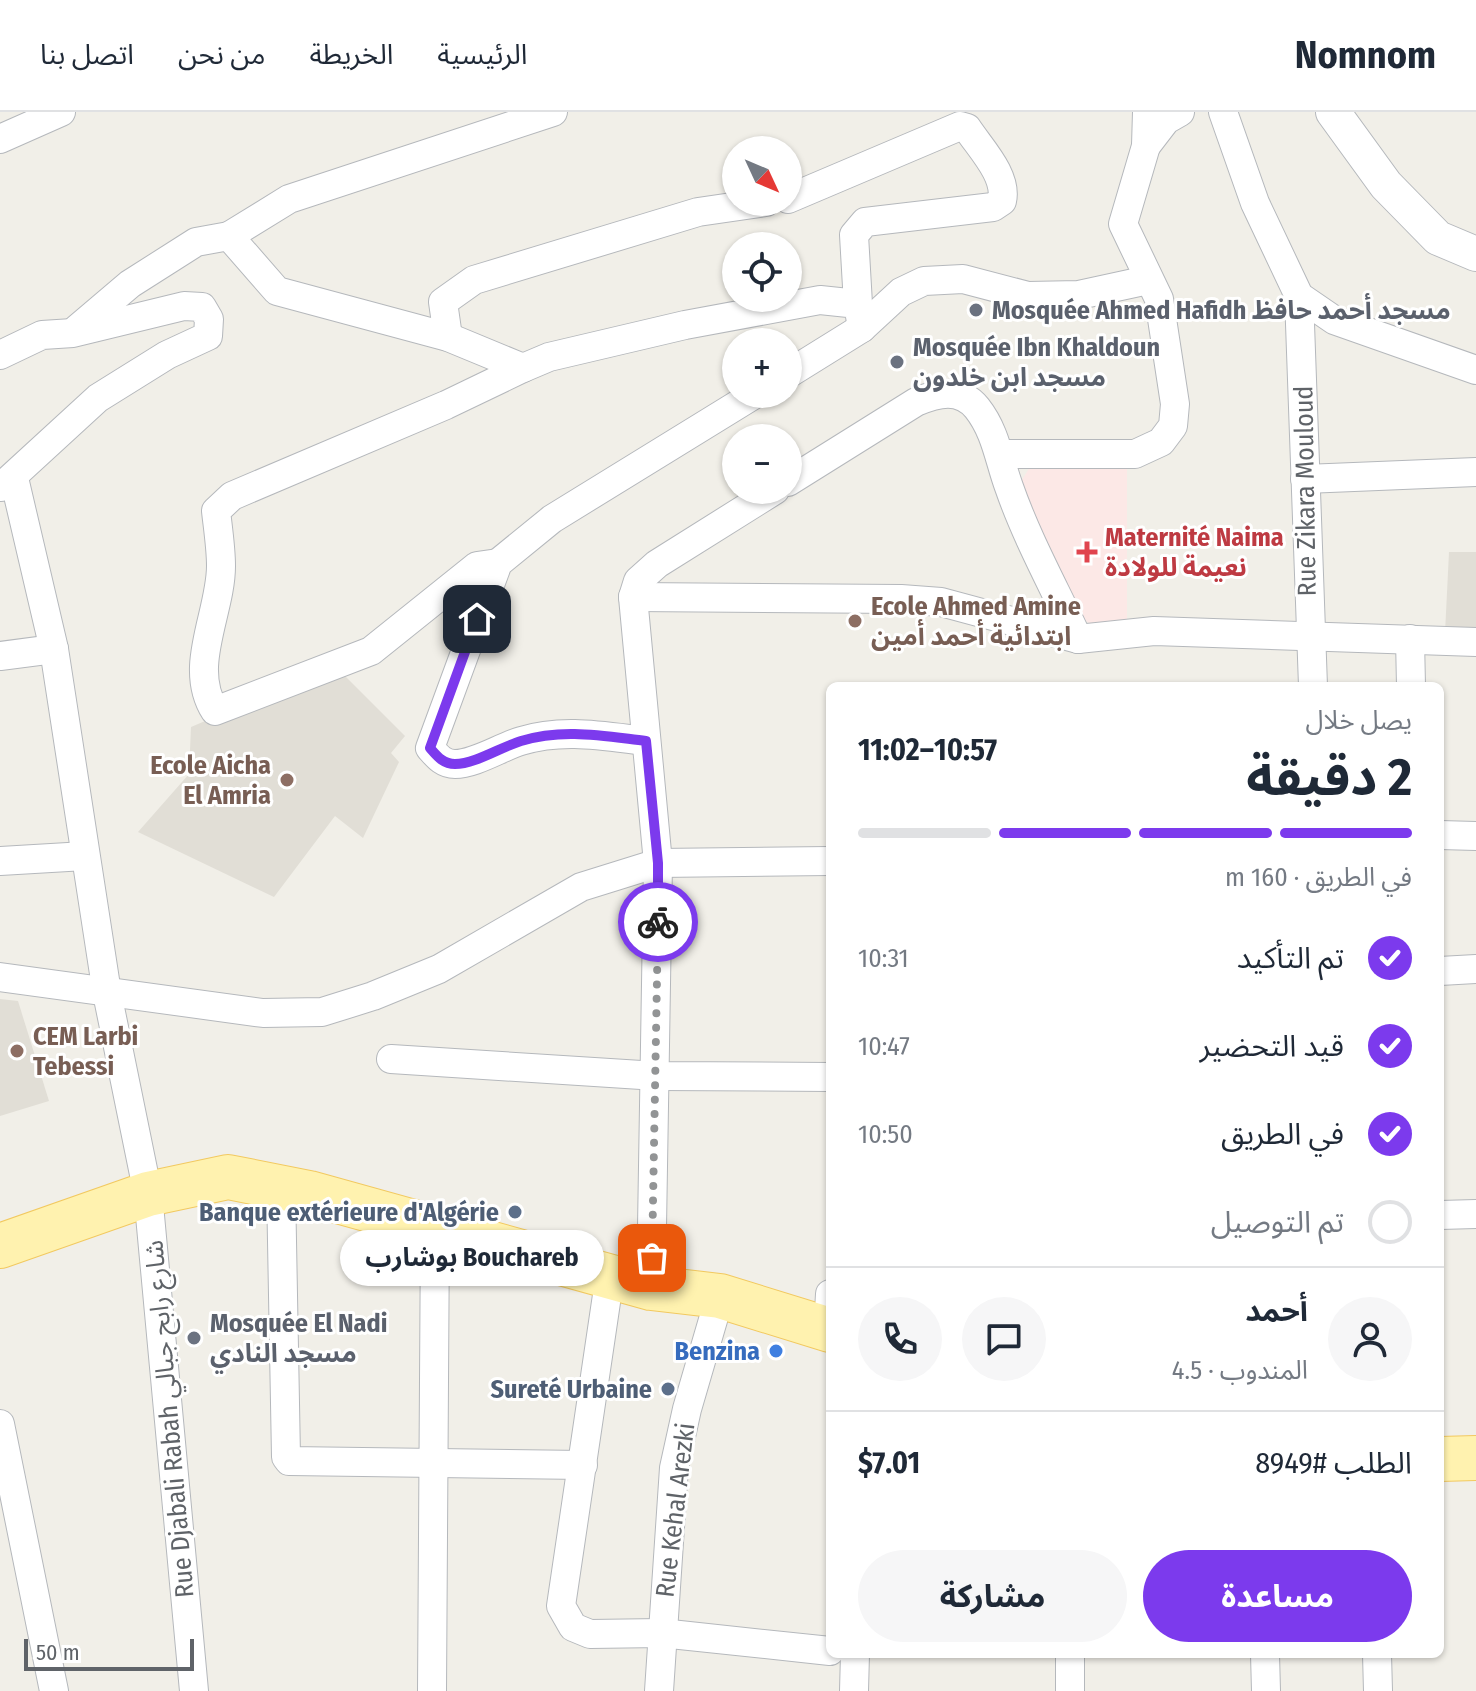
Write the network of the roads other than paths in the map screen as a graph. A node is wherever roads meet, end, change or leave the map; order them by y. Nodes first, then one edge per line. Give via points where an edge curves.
1 (61, 112) edge
2 (553, 112) edge
3 (1147, 112) edge
4 (1180, 112) edge
5 (1223, 112) edge
6 (1333, 112) edge
7 (0, 139) edge
8 (1146, 146) junction
9 (802, 193) edge
10 (722, 208) edge
11 (229, 236) junction
12 (1476, 254) edge
13 (1148, 280) junction
14 (1299, 296) junction
15 (860, 316) junction
16 (73, 333) junction
17 (448, 337) junction
18 (0, 355) edge
19 (802, 363) edge
20 (523, 368) junction
21 (1476, 370) edge
22 (732, 408) edge
23 (1002, 454) junction
24 (1476, 472) edge
25 (802, 473) edge
26 (1305, 479) junction
27 (7, 483) edge
28 (753, 504) edge
29 (498, 563) junction
30 (633, 597) junction
31 (1078, 639) junction
32 (1308, 639) junction
33 (1410, 639) junction
34 (1476, 642) edge
35 (54, 649) junction
36 (0, 656) edge
37 (1313, 682) edge
38 (1411, 682) edge
39 (646, 741) junction
40 (1444, 835) edge
41 (1476, 836) edge
42 (85, 856) junction
43 (0, 861) edge
44 (826, 861) edge
45 (658, 863) junction
46 (1476, 969) edge
47 (1444, 971) edge
48 (0, 977) edge
49 (107, 993) junction
50 (391, 1059) dead end
51 (657, 1076) junction
52 (826, 1077) edge
53 (281, 1187) junction
54 (148, 1194) junction
55 (1476, 1214) edge
56 (1444, 1215) edge
57 (435, 1226) junction
58 (0, 1246) edge
59 (610, 1275) junction
60 (651, 1288) junction
61 (720, 1296) junction
62 (826, 1317) edge
63 (0, 1424) edge
64 (1476, 1458) edge
65 (1444, 1459) edge
66 (432, 1460) junction
67 (583, 1465) junction
68 (661, 1633) junction
69 (826, 1651) edge
70 (855, 1658) edge
71 (1070, 1658) edge
72 (1265, 1658) edge
73 (1377, 1658) edge
74 (54, 1691) edge
75 (194, 1691) edge
76 (432, 1691) edge
77 (659, 1691) edge
78 (854, 1691) edge
79 (1070, 1691) edge
80 (1266, 1691) edge
81 (1378, 1691) edge

1 - 7 street
2 - 11 street via 289,199
3 - 8 street
4 - 8 street via 1166,120
5 - 14 street via 1255,203
6 - 12 street via 1386,185 1438,238
8 - 13 street via 1123,224
9 - 15 street via 960,126 967,128 1000,179 1002,201 993,207 865,222 854,235
10 - 17 street via 474,280 443,302
11 - 16 street via 196,242 130,284
11 - 17 street via 277,291
13 - 15 street via 1079,295 1041,296 963,279 924,281
13 - 23 street via 1159,299 1175,404 1173,426 1161,442 1135,454
14 - 21 street via 1334,320
14 - 26 street, Rue Zikara Mouloud
15 - 19 street
15 - 20 street via 820,300 685,325
16 - 18 street via 42,335
16 - 27 street via 184,306 202,307 210,328 208,336 98,398
17 - 20 street
20 - 29 street via 232,496 216,511 221,569 209,626 207,698 215,711 371,651 477,566
22 - 29 street via 552,519
23 - 25 street via 976,407 958,395 939,392
23 - 31 street via 1008,486
24 - 26 street
26 - 32 street, Rue Zikara Mouloud
27 - 35 street, Rue Djabali Rabah شارع رابح جبالي
28 - 30 street via 657,564 638,581
29 - 39 street via 430,748 441,761 457,764 523,740 576,732
30 - 31 street via 941,602
30 - 39 street
31 - 32 street via 1154,631
32 - 33 street
32 - 37 street, Rue Zikara Mouloud
33 - 34 street
33 - 38 street
35 - 36 street
35 - 42 street, Rue Djabali Rabah شارع رابح جبالي
39 - 45 street
40 - 41 street
42 - 43 street
42 - 49 street, Rue Djabali Rabah شارع رابح جبالي
44 - 45 street
45 - 49 street via 581,887 439,969 322,1012 263,1013
45 - 51 street
46 - 47 street
48 - 49 street
49 - 54 street, Rue Djabali Rabah شارع رابح جبالي
50 - 51 street
51 - 52 street
51 - 60 street
53 - 54 main road via 228,1177
53 - 57 main road
53 - 66 street via 286,1457 294,1463
54 - 58 main road
54 - 75 street, Rue Djabali Rabah شارع رابح جبالي
55 - 56 street
57 - 59 main road
57 - 66 street
59 - 60 main road
59 - 67 street
60 - 61 main road
61 - 62 main road
61 - 68 street, Rue Kehal Arezki via 674,1468
63 - 74 street
64 - 65 main road
66 - 67 street
66 - 76 street
67 - 68 street via 561,1606 564,1616 590,1634
68 - 69 street
68 - 77 street, Rue Kehal Arezki
70 - 78 street
71 - 79 street
72 - 80 street
73 - 81 street

